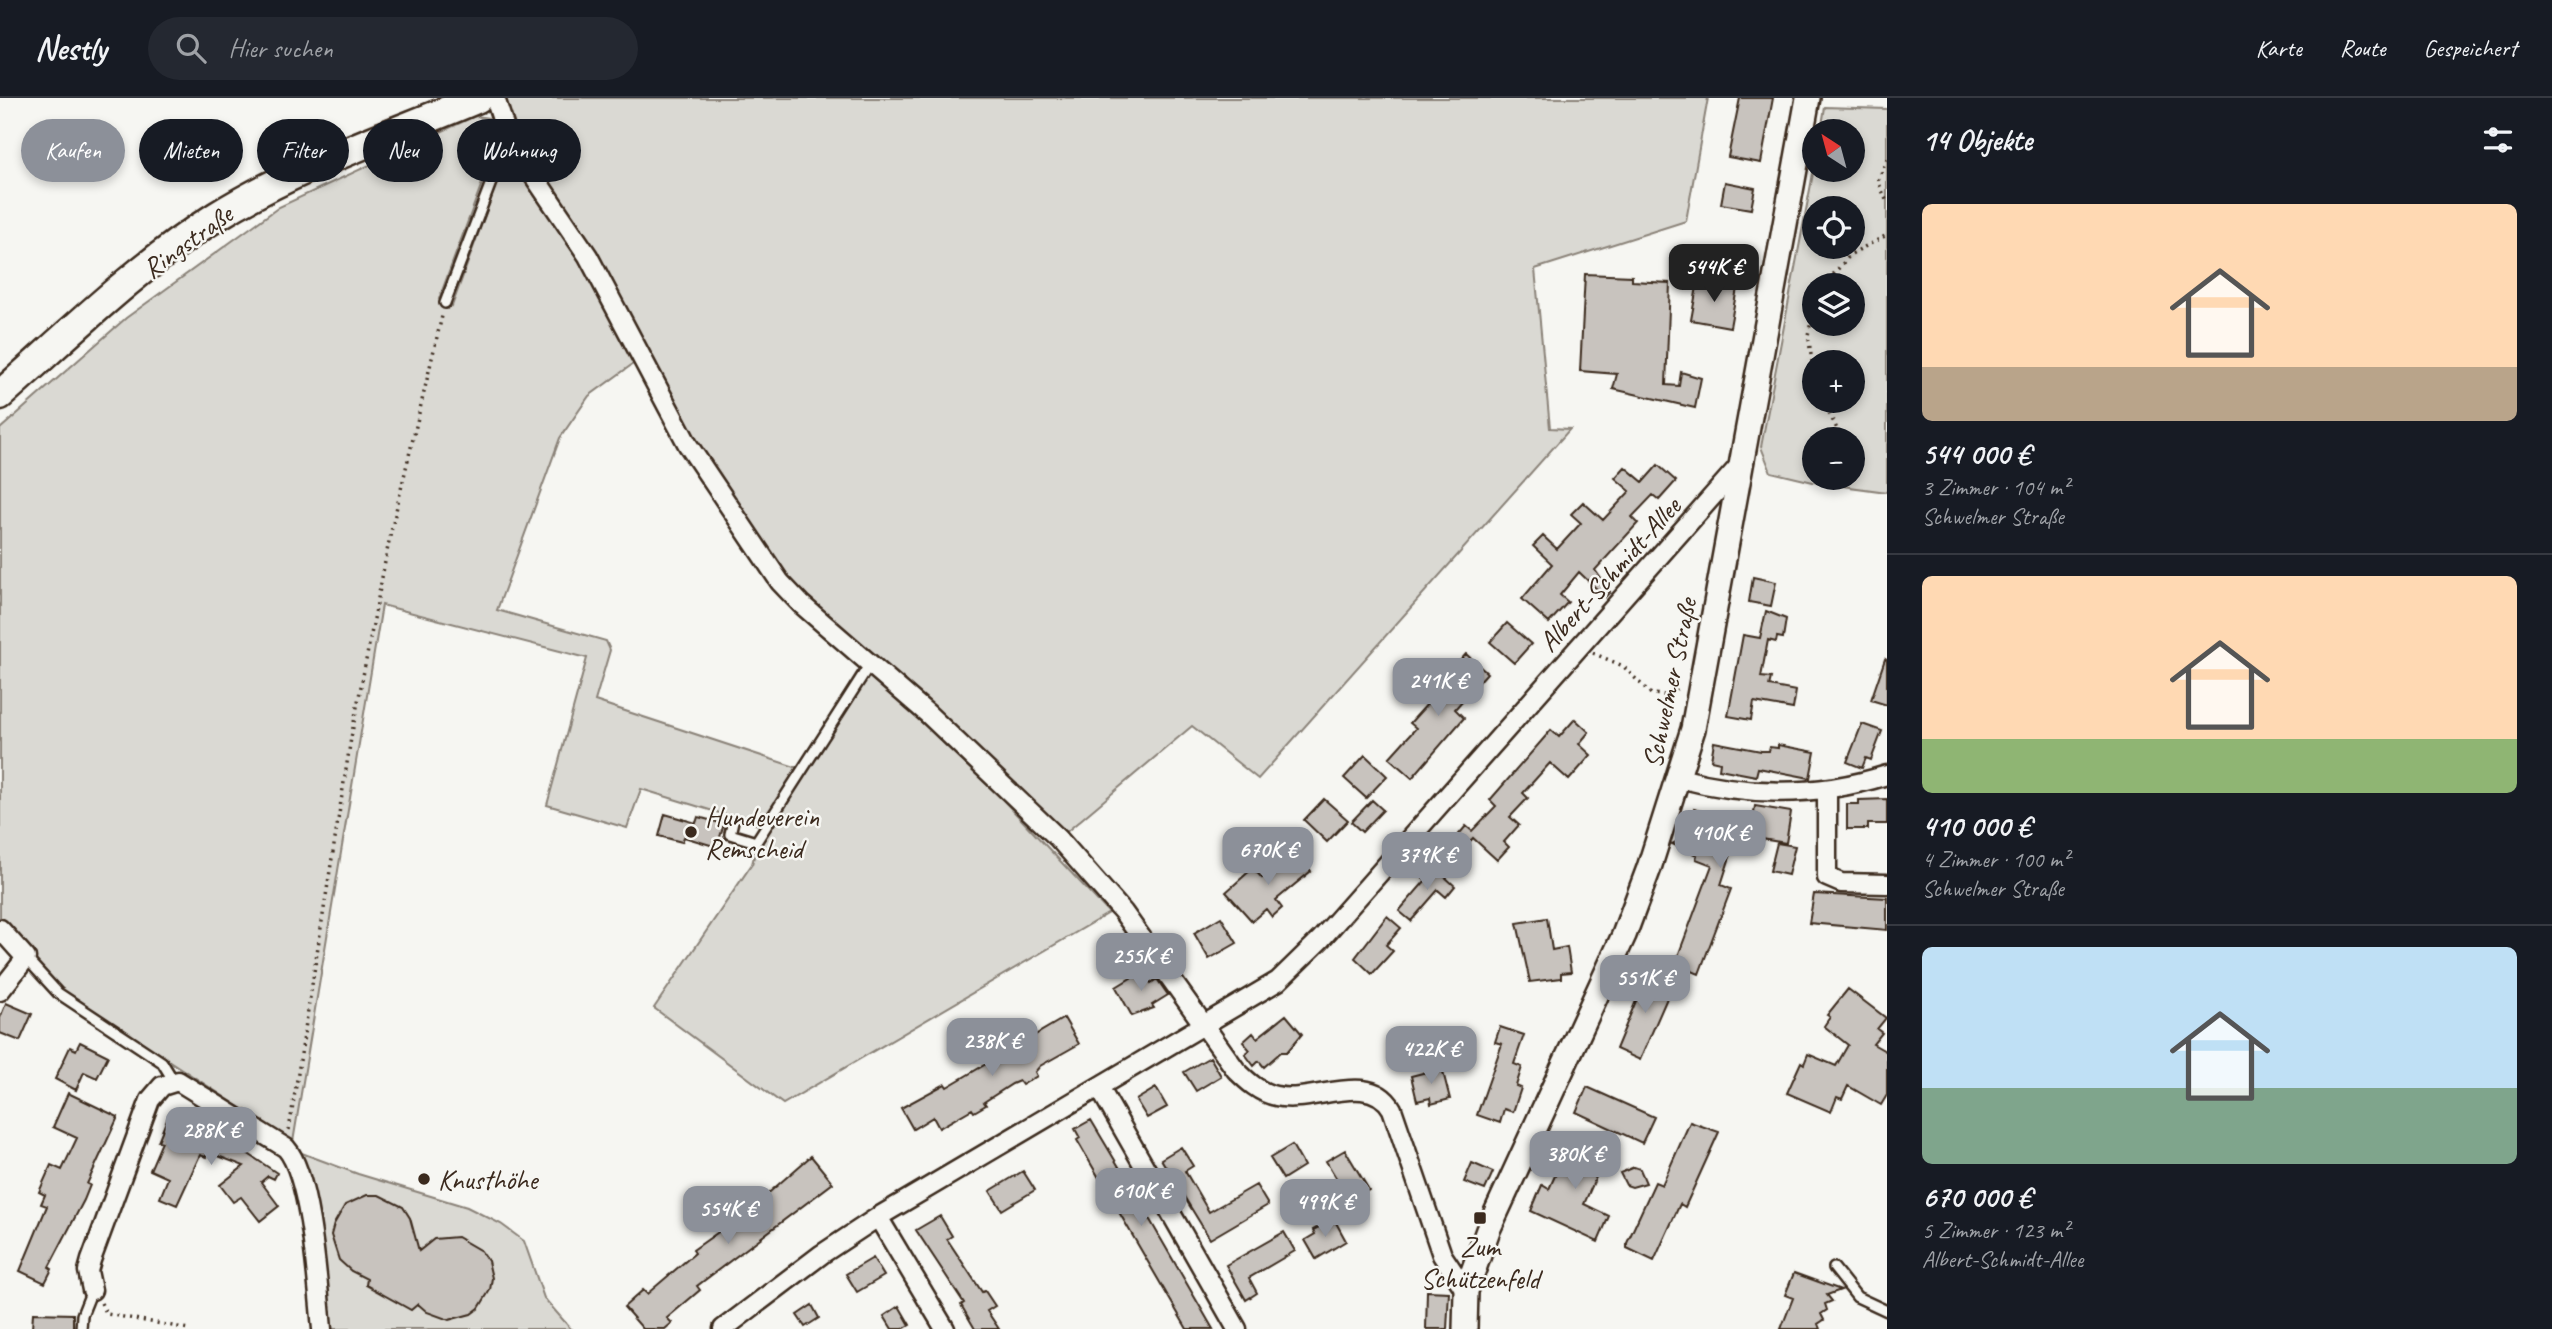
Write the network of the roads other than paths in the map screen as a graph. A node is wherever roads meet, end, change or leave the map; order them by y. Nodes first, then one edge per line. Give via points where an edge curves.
1 (478, 98) edge
2 (495, 98) edge
3 (1808, 98) edge
4 (502, 119) edge
5 (491, 182) edge
6 (538, 182) edge
7 (445, 303) road end
8 (0, 395) edge
9 (1742, 462) junction
10 (870, 664) junction
11 (1887, 775) edge
12 (1679, 778) junction
13 (1827, 791) junction
14 (733, 821) dead end
15 (1887, 884) edge
16 (0, 929) edge
17 (26, 958) junction
18 (0, 991) edge
19 (1203, 1024) junction
20 (173, 1080) junction
21 (1099, 1087) junction
22 (878, 1217) junction
23 (1834, 1268) dead end
24 (92, 1290) joint
25 (1466, 1291) junction
26 (1887, 1311) edge
27 (726, 1328) edge
28 (81, 1329) edge
29 (321, 1329) edge
30 (945, 1329) edge
31 (1237, 1329) edge
32 (1465, 1329) edge

1 - 8 main road, Ringstraße via 287,179 217,216 152,264
2 - 4 street
3 - 9 street, Schwelmer Straße
5 - 7 lane
6 - 10 street via 588,256 688,445 751,541 801,604
9 - 12 street, Schwelmer Straße via 1704,676
9 - 19 street, Albert-Schmidt-Allee via 1305,956 1278,981
10 - 14 lane via 756,842 730,834
10 - 19 street via 1058,838 1123,912
11 - 13 street
12 - 13 street via 1724,790
12 - 25 street, Schwelmer Straße via 1624,935 1488,1230
13 - 15 street via 1827,877 1841,883
16 - 17 street
17 - 18 street
17 - 20 lane via 58,993 162,1062
19 - 21 street, Albert-Schmidt-Allee
19 - 25 street via 1249,1083 1275,1096 1355,1090 1385,1097 1442,1255
20 - 24 street via 150,1100 91,1260
20 - 29 street via 286,1148 296,1161 304,1185
21 - 22 street, Albert-Schmidt-Allee
21 - 31 street
22 - 27 street, Albert-Schmidt-Allee
22 - 30 street
23 - 26 lane via 1857,1297
24 - 28 lane
25 - 32 street, Schwelmer Straße

